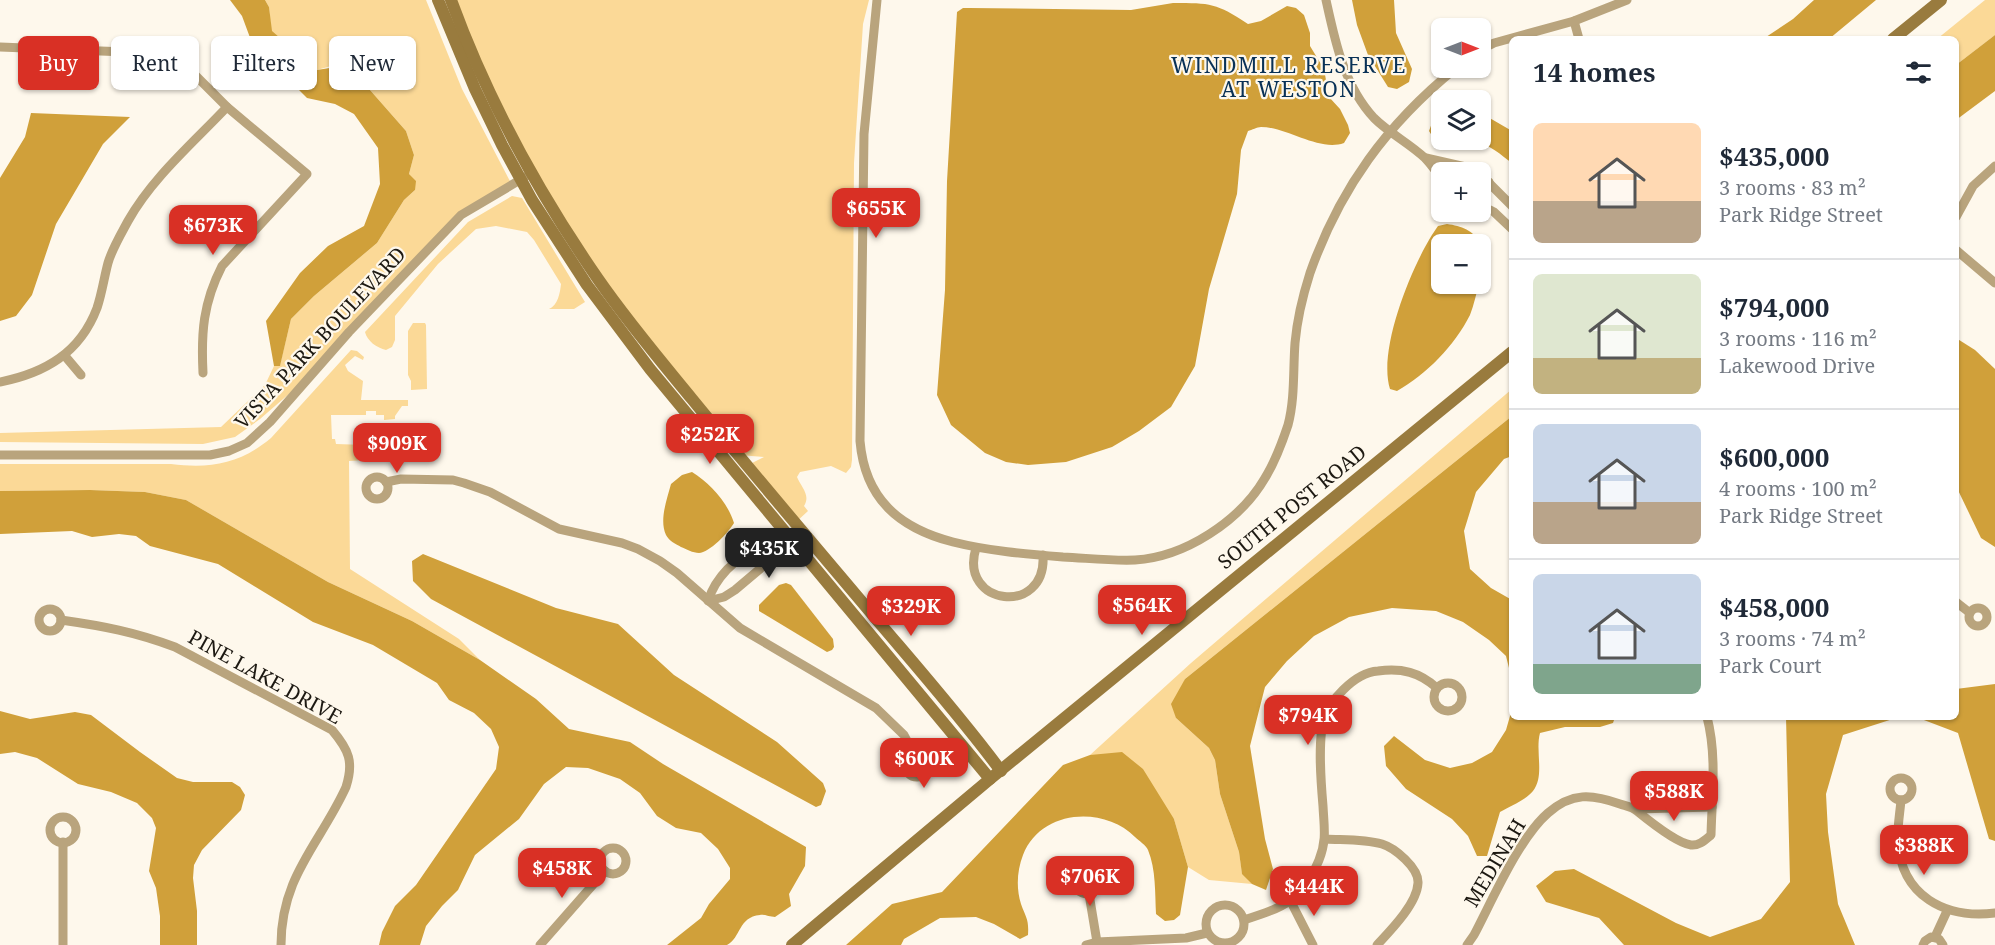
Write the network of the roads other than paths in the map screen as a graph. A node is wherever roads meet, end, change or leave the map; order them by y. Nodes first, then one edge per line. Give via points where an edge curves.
1 (438, 0) edge
2 (451, 0) edge
3 (877, 0) edge
4 (1326, 0) edge
5 (1627, 0) edge
6 (1941, 0) edge
7 (1574, 21) junction
8 (1519, 36) edge
9 (1578, 36) edge
10 (1897, 36) edge
11 (1509, 39) edge
12 (1491, 44) edge
13 (0, 47) edge
14 (111, 51) edge
15 (1444, 78) edge
16 (199, 79) edge
17 (227, 107) junction
18 (1389, 131) junction
19 (1426, 158) junction
20 (1438, 162) edge
21 (1431, 165) edge
22 (1995, 166) edge
23 (526, 177) junction
24 (1491, 187) edge
25 (1509, 203) edge
26 (1491, 210) edge
27 (1959, 212) edge
28 (1509, 226) edge
29 (1959, 253) edge
30 (1995, 283) edge
31 (1509, 354) edge
32 (65, 356) junction
33 (667, 369) junction
34 (203, 373) dead end
35 (81, 375) dead end
36 (657, 377) junction
37 (0, 382) edge
38 (0, 455) edge
39 (386, 482) dead end
40 (795, 523) junction
41 (786, 534) junction
42 (976, 548) junction
43 (1043, 555) junction
44 (731, 567) junction
45 (743, 583) junction
46 (708, 601) junction
47 (1959, 604) edge
48 (1970, 613) dead end
49 (61, 620) dead end
50 (1437, 688) dead end
51 (1708, 720) edge
52 (914, 754) dead end
53 (1001, 771) junction
54 (990, 779) junction
55 (1901, 800) dead end
56 (1712, 807) junction
57 (1636, 809) junction
58 (1326, 840) junction
59 (63, 842) dead end
60 (604, 871) dead end
61 (1089, 894) dead end
62 (1291, 902) junction
63 (1947, 911) junction
64 (1995, 913) edge
65 (1244, 920) junction
66 (1935, 937) junction
67 (1212, 939) edge
68 (1238, 941) edge
69 (1097, 942) junction
70 (63, 945) edge
71 (281, 945) edge
72 (540, 945) edge
73 (792, 945) edge
74 (1086, 945) edge
75 (1313, 945) edge
76 (1377, 945) edge
77 (1467, 945) edge
78 (1923, 945) edge
79 (1943, 945) edge

1 - 23 street via 475,89
2 - 23 street
3 - 42 street via 864,134 862,460 868,480 884,504 908,525 934,537
4 - 18 street via 1331,29 1348,78 1372,116
5 - 7 street
6 - 10 street
7 - 8 street
7 - 9 street
11 - 12 street
13 - 14 street
15 - 18 street
16 - 17 street
17 - 32 street via 153,186 128,221 109,260 97,308
17 - 34 street via 307,174 222,266 215,279 206,304 201,344
18 - 19 street
18 - 43 street via 1346,193 1310,274 1295,342 1288,422 1264,479 1246,502 1225,521 1177,551 1137,560
19 - 20 street
19 - 21 street
22 - 27 street via 1973,186
23 - 33 street
23 - 36 street via 586,285
23 - 38 street, VISTA PARK BOULEVARD via 461,215 248,443 210,455
24 - 25 street
26 - 28 street
29 - 30 street
31 - 53 street, SOUTH POST ROAD
32 - 35 street
32 - 37 street via 23,377
33 - 36 street
33 - 40 street
36 - 41 street
39 - 46 street via 453,480 490,492 559,529 638,549 677,573
40 - 41 street
40 - 53 street
41 - 44 street via 756,545
41 - 45 street via 780,552
41 - 54 street
42 - 43 street
42 - 43 street via 973,564 977,580 989,592 1004,598 1020,596 1034,586 1042,572
44 - 45 street
44 - 46 street via 712,587
45 - 46 street via 724,597
46 - 52 street via 740,628 876,708 904,735
47 - 48 street
49 - 71 street, PINE LAKE DRIVE via 109,626 176,647 332,730 343,743 351,773 307,853 287,899
50 - 58 street via 1411,672 1371,671 1352,681 1332,701 1324,718 1321,744
51 - 56 street, MEDINAH via 1713,752
53 - 54 street, SOUTH POST ROAD
54 - 73 street, SOUTH POST ROAD
55 - 63 street via 1898,841 1904,872 1922,896
56 - 57 street
56 - 57 street, MEDINAH via 1711,835 1692,846 1644,819
57 - 77 street, MEDINAH via 1582,795 1546,815 1518,853
58 - 62 street via 1310,877
58 - 76 street via 1384,844 1416,873 1415,895
59 - 70 street
60 - 72 street
61 - 69 street
62 - 65 street
62 - 75 street
63 - 64 street
63 - 66 street
65 - 67 street via 1236,908 1218,906 1206,918
65 - 68 street
66 - 78 street via 1928,938
66 - 79 street
67 - 68 street via 1225,944
67 - 69 street
69 - 74 street

